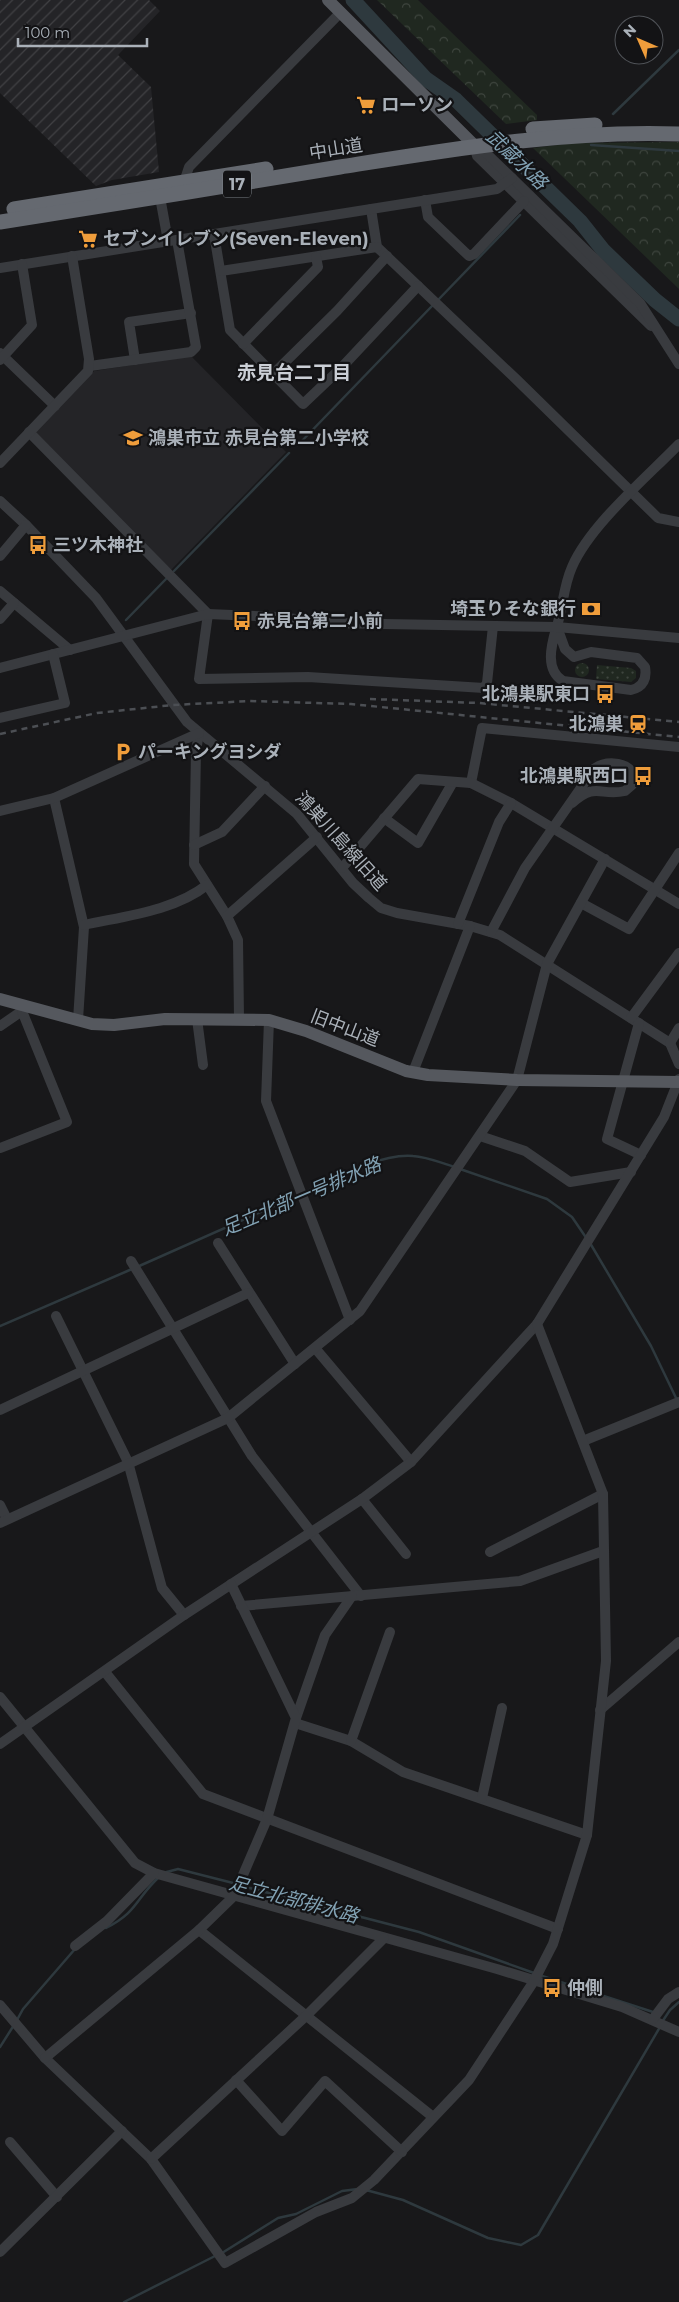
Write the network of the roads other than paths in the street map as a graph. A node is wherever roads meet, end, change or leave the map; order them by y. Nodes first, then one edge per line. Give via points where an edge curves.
1 (328, 0) edge
2 (341, 12) junction
3 (679, 124) edge
4 (679, 134) edge
5 (509, 137) junction
6 (476, 140) junction
7 (509, 181) junction
8 (184, 182) junction
9 (160, 196) junction
10 (425, 200) junction
11 (524, 201) junction
12 (371, 209) junction
13 (0, 212) edge
14 (0, 222) edge
15 (214, 234) junction
16 (172, 240) junction
17 (377, 247) junction
18 (72, 256) junction
19 (316, 256) junction
20 (387, 256) junction
21 (22, 264) junction
22 (0, 268) edge
23 (221, 271) junction
24 (418, 286) junction
25 (191, 313) junction
26 (658, 334) junction
27 (243, 344) junction
28 (1, 356) edge
29 (135, 360) junction
30 (679, 364) edge
31 (90, 366) junction
32 (273, 374) junction
33 (55, 406) junction
34 (29, 432) junction
35 (679, 444) edge
36 (0, 463) edge
37 (632, 492) junction
38 (0, 501) edge
39 (679, 522) edge
40 (26, 524) junction
41 (0, 556) edge
42 (0, 591) edge
43 (14, 603) junction
44 (208, 614) junction
45 (0, 619) edge
46 (493, 626) junction
47 (557, 627) junction
48 (123, 636) junction
49 (679, 638) edge
50 (70, 650) junction
51 (54, 654) junction
52 (0, 668) edge
53 (0, 718) edge
54 (199, 733) junction
55 (679, 747) edge
56 (453, 782) junction
57 (471, 783) junction
58 (265, 786) junction
59 (54, 798) junction
60 (511, 803) junction
61 (572, 804) junction
62 (0, 811) edge
63 (384, 818) junction
64 (554, 829) junction
65 (317, 837) junction
66 (194, 845) junction
67 (679, 853) edge
68 (605, 859) junction
69 (342, 868) junction
70 (207, 884) junction
71 (655, 889) junction
72 (581, 903) junction
73 (679, 904) edge
74 (227, 916) junction
75 (458, 924) junction
76 (84, 925) junction
77 (470, 926) junction
78 (491, 932) junction
79 (679, 953) edge
80 (547, 964) junction
81 (0, 1000) edge
82 (22, 1009) junction
83 (239, 1018) junction
84 (197, 1019) junction
85 (78, 1020) junction
86 (269, 1020) junction
87 (635, 1021) junction
88 (0, 1026) edge
89 (679, 1028) edge
90 (670, 1043) junction
91 (679, 1064) edge
92 (203, 1065) dead end
93 (413, 1072) junction
94 (517, 1080) junction
95 (679, 1081) edge
96 (621, 1082) junction
97 (480, 1136) junction
98 (0, 1148) edge
99 (641, 1154) junction
100 (631, 1172) junction
101 (218, 1243) dead end
102 (132, 1262) dead end
103 (248, 1293) junction
104 (56, 1316) dead end
105 (350, 1320) junction
106 (536, 1324) junction
107 (173, 1329) junction
108 (315, 1348) junction
109 (295, 1364) junction
110 (84, 1371) junction
111 (679, 1402) edge
112 (0, 1410) edge
113 (228, 1418) junction
114 (583, 1441) junction
115 (128, 1462) junction
116 (411, 1462) junction
117 (603, 1494) junction
118 (362, 1499) junction
119 (0, 1505) edge
120 (4, 1521) edge
121 (311, 1533) junction
122 (490, 1552) dead end
123 (603, 1552) junction
124 (406, 1554) dead end
125 (231, 1584) junction
126 (356, 1596) junction
127 (241, 1606) junction
128 (184, 1615) junction
129 (390, 1632) dead end
130 (679, 1642) edge
131 (105, 1672) junction
132 (0, 1697) edge
133 (502, 1708) dead end
134 (600, 1710) junction
135 (295, 1720) junction
136 (24, 1727) junction
137 (351, 1742) junction
138 (0, 1744) edge
139 (482, 1798) junction
140 (267, 1819) junction
141 (587, 1835) junction
142 (154, 1873) junction
143 (234, 1896) junction
144 (558, 1928) junction
145 (199, 1930) junction
146 (384, 1938) junction
147 (75, 1946) dead end
148 (534, 1981) junction
149 (679, 1992) edge
150 (0, 2005) edge
151 (307, 2015) junction
152 (659, 2022) junction
153 (679, 2032) edge
154 (45, 2058) junction
155 (236, 2080) junction
156 (432, 2118) junction
157 (122, 2131) junction
158 (10, 2142) dead end
159 (402, 2152) junction
160 (151, 2159) junction
161 (57, 2196) junction
162 (0, 2252) edge

1 - 2 main road
2 - 6 main road
2 - 8 street via 189,168
3 - 5 highway, 中山道 / 17 via 564,126
4 - 5 highway, 中山道 / 17
5 - 6 highway, 中山道 / 17
6 - 7 street
6 - 8 highway, 中山道 / 17
6 - 9 highway, 中山道 / 17
7 - 10 street via 498,189
7 - 11 street
7 - 26 street via 640,303
8 - 13 highway, 中山道 / 17
9 - 14 highway, 中山道 / 17
9 - 16 street
10 - 11 street via 428,217 469,256
10 - 12 street
11 - 26 street
12 - 15 street
12 - 17 street
15 - 16 street
15 - 23 street
16 - 18 street
16 - 25 street
17 - 19 street
17 - 20 street
18 - 21 street
18 - 31 street
19 - 23 street
19 - 27 street via 318,266
20 - 24 street
20 - 32 street
21 - 22 street
21 - 28 street via 32,325
23 - 27 street via 230,330
24 - 32 street via 302,404
24 - 37 street
25 - 29 street via 196,347 191,352
25 - 29 street via 129,322
26 - 30 street
27 - 32 street
28 - 33 street
29 - 31 street
31 - 33 street
33 - 34 street
34 - 36 street
34 - 44 street
35 - 37 street
37 - 39 street via 658,518
37 - 47 street via 592,534 577,556 567,580
38 - 40 street, 鴻巣川島線旧道
40 - 41 street
40 - 48 street, 鴻巣川島線旧道 via 96,598
42 - 43 street
43 - 45 street
43 - 50 street
44 - 46 street via 330,623
44 - 46 street via 199,679 308,677 484,688
44 - 48 street
46 - 47 street
47 - 47 street via 565,649 574,657 591,652 637,658 645,667 644,682 631,690 573,684 558,678 551,665
47 - 49 street
48 - 50 street
48 - 54 street, 鴻巣川島線旧道 via 178,711
50 - 51 street
51 - 52 street
51 - 53 street via 65,703
54 - 58 street, 鴻巣川島線旧道
54 - 59 street
54 - 66 street
55 - 57 street via 482,728
56 - 57 street
56 - 63 street via 418,779
56 - 63 street via 418,843
57 - 60 street
58 - 65 street, 鴻巣川島線旧道
58 - 66 street via 222,832
59 - 62 street
59 - 76 street
60 - 64 street
60 - 75 street via 499,822
61 - 61 street via 597,767 624,765 632,772 632,785 625,791 591,790
61 - 64 street
63 - 69 street
64 - 68 street
64 - 78 street via 513,888
65 - 69 street, 鴻巣川島線旧道
65 - 74 street
66 - 70 street via 194,864
67 - 71 street
68 - 71 street
68 - 72 street
69 - 75 street, 鴻巣川島線旧道 via 353,883 381,908
70 - 74 street
70 - 76 street via 192,896 141,913
71 - 72 street via 629,928
71 - 73 street
72 - 80 street
74 - 83 street via 238,940
75 - 77 street, 鴻巣川島線旧道
76 - 85 street
77 - 78 street, 鴻巣川島線旧道
77 - 93 street
78 - 80 street, 鴻巣川島線旧道
79 - 87 street
80 - 87 street, 鴻巣川島線旧道
80 - 94 street
81 - 82 main road, 旧中山道
82 - 85 main road, 旧中山道
82 - 88 street
82 - 98 street via 67,1122
83 - 84 main road, 旧中山道
83 - 86 main road, 旧中山道
84 - 85 main road, 旧中山道 via 114,1025
84 - 92 street
86 - 93 main road, 旧中山道
86 - 105 street via 266,1102
87 - 90 street, 鴻巣川島線旧道
87 - 96 street
89 - 90 street
90 - 91 street
93 - 94 main road, 旧中山道
94 - 96 main road, 旧中山道
94 - 97 street
95 - 96 main road, 旧中山道
95 - 99 street via 664,1117
96 - 99 street via 606,1139
97 - 100 street via 525,1150 570,1182
97 - 105 street via 360,1311
99 - 100 street
100 - 106 street
101 - 103 street
102 - 107 street
103 - 107 street
103 - 109 street
104 - 110 street
105 - 108 street
106 - 114 street
106 - 116 street
107 - 110 street
107 - 113 street
108 - 109 street
108 - 116 street
109 - 113 street
110 - 112 street
110 - 115 street
111 - 114 street
113 - 115 street
113 - 121 street via 252,1456
114 - 117 street
115 - 120 street
115 - 128 street via 162,1588
116 - 118 street
117 - 122 street
117 - 123 street
118 - 121 street
118 - 124 street
119 - 120 street
121 - 125 street
121 - 126 street
123 - 126 street via 520,1581
123 - 134 street via 606,1661
125 - 127 street
125 - 128 street
126 - 127 street
126 - 135 street via 326,1635
127 - 135 street
128 - 131 street
129 - 137 street
130 - 134 street
131 - 136 street
131 - 140 street via 204,1794
132 - 136 street
133 - 139 street
134 - 141 street
135 - 137 street
135 - 140 street
136 - 138 street
136 - 142 street via 135,1862
137 - 139 street via 403,1772
139 - 141 street
140 - 143 street
140 - 144 street
141 - 144 street
142 - 143 street
142 - 147 street via 107,1922
143 - 145 street
143 - 146 street
144 - 148 street
145 - 151 street
145 - 154 street
146 - 148 street
146 - 151 street
148 - 152 street via 622,2007
148 - 156 street via 469,2080
149 - 152 street via 668,1999
150 - 154 street
151 - 155 street
151 - 156 street
152 - 153 street
154 - 157 street
155 - 159 street via 282,2131 326,2081
155 - 160 street
156 - 159 street
157 - 160 street
157 - 161 street
158 - 161 street
159 - 160 street via 352,2198 316,2212 225,2263
161 - 162 street

